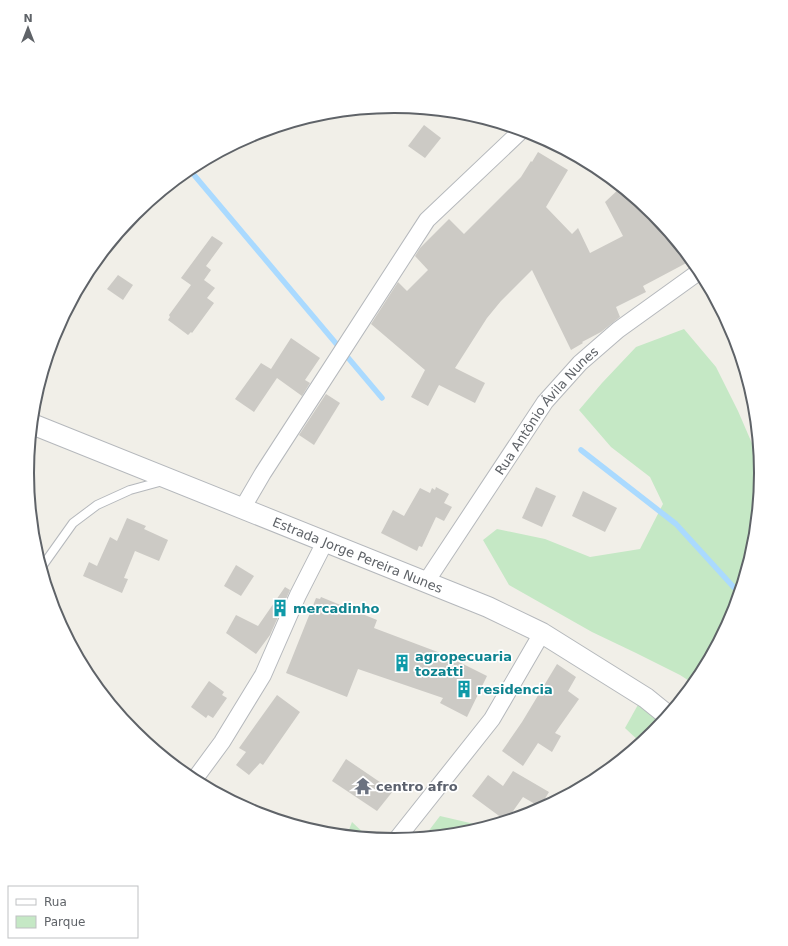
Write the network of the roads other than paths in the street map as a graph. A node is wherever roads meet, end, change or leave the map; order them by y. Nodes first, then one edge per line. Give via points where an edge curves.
1 (517, 135) edge
2 (694, 275) edge
3 (37, 426) edge
4 (170, 479) junction
5 (242, 509) junction
6 (325, 542) junction
7 (45, 562) edge
8 (426, 582) junction
9 (542, 633) junction
10 (663, 712) edge
11 (198, 775) edge
12 (402, 833) edge

1 - 5 street via 427,220
2 - 8 street, Rua Antônio Ávila Nunes via 618,330 580,363 545,402
3 - 4 street, Estrada Jorge Pereira Nunes
4 - 5 street, Estrada Jorge Pereira Nunes
4 - 7 lane via 130,490 97,505 72,523
5 - 6 street, Estrada Jorge Pereira Nunes
6 - 8 street, Estrada Jorge Pereira Nunes
6 - 11 street via 298,595 263,675 222,742
8 - 9 street, Estrada Jorge Pereira Nunes via 488,607
9 - 10 street, Estrada Jorge Pereira Nunes via 646,698
9 - 12 street via 492,719

